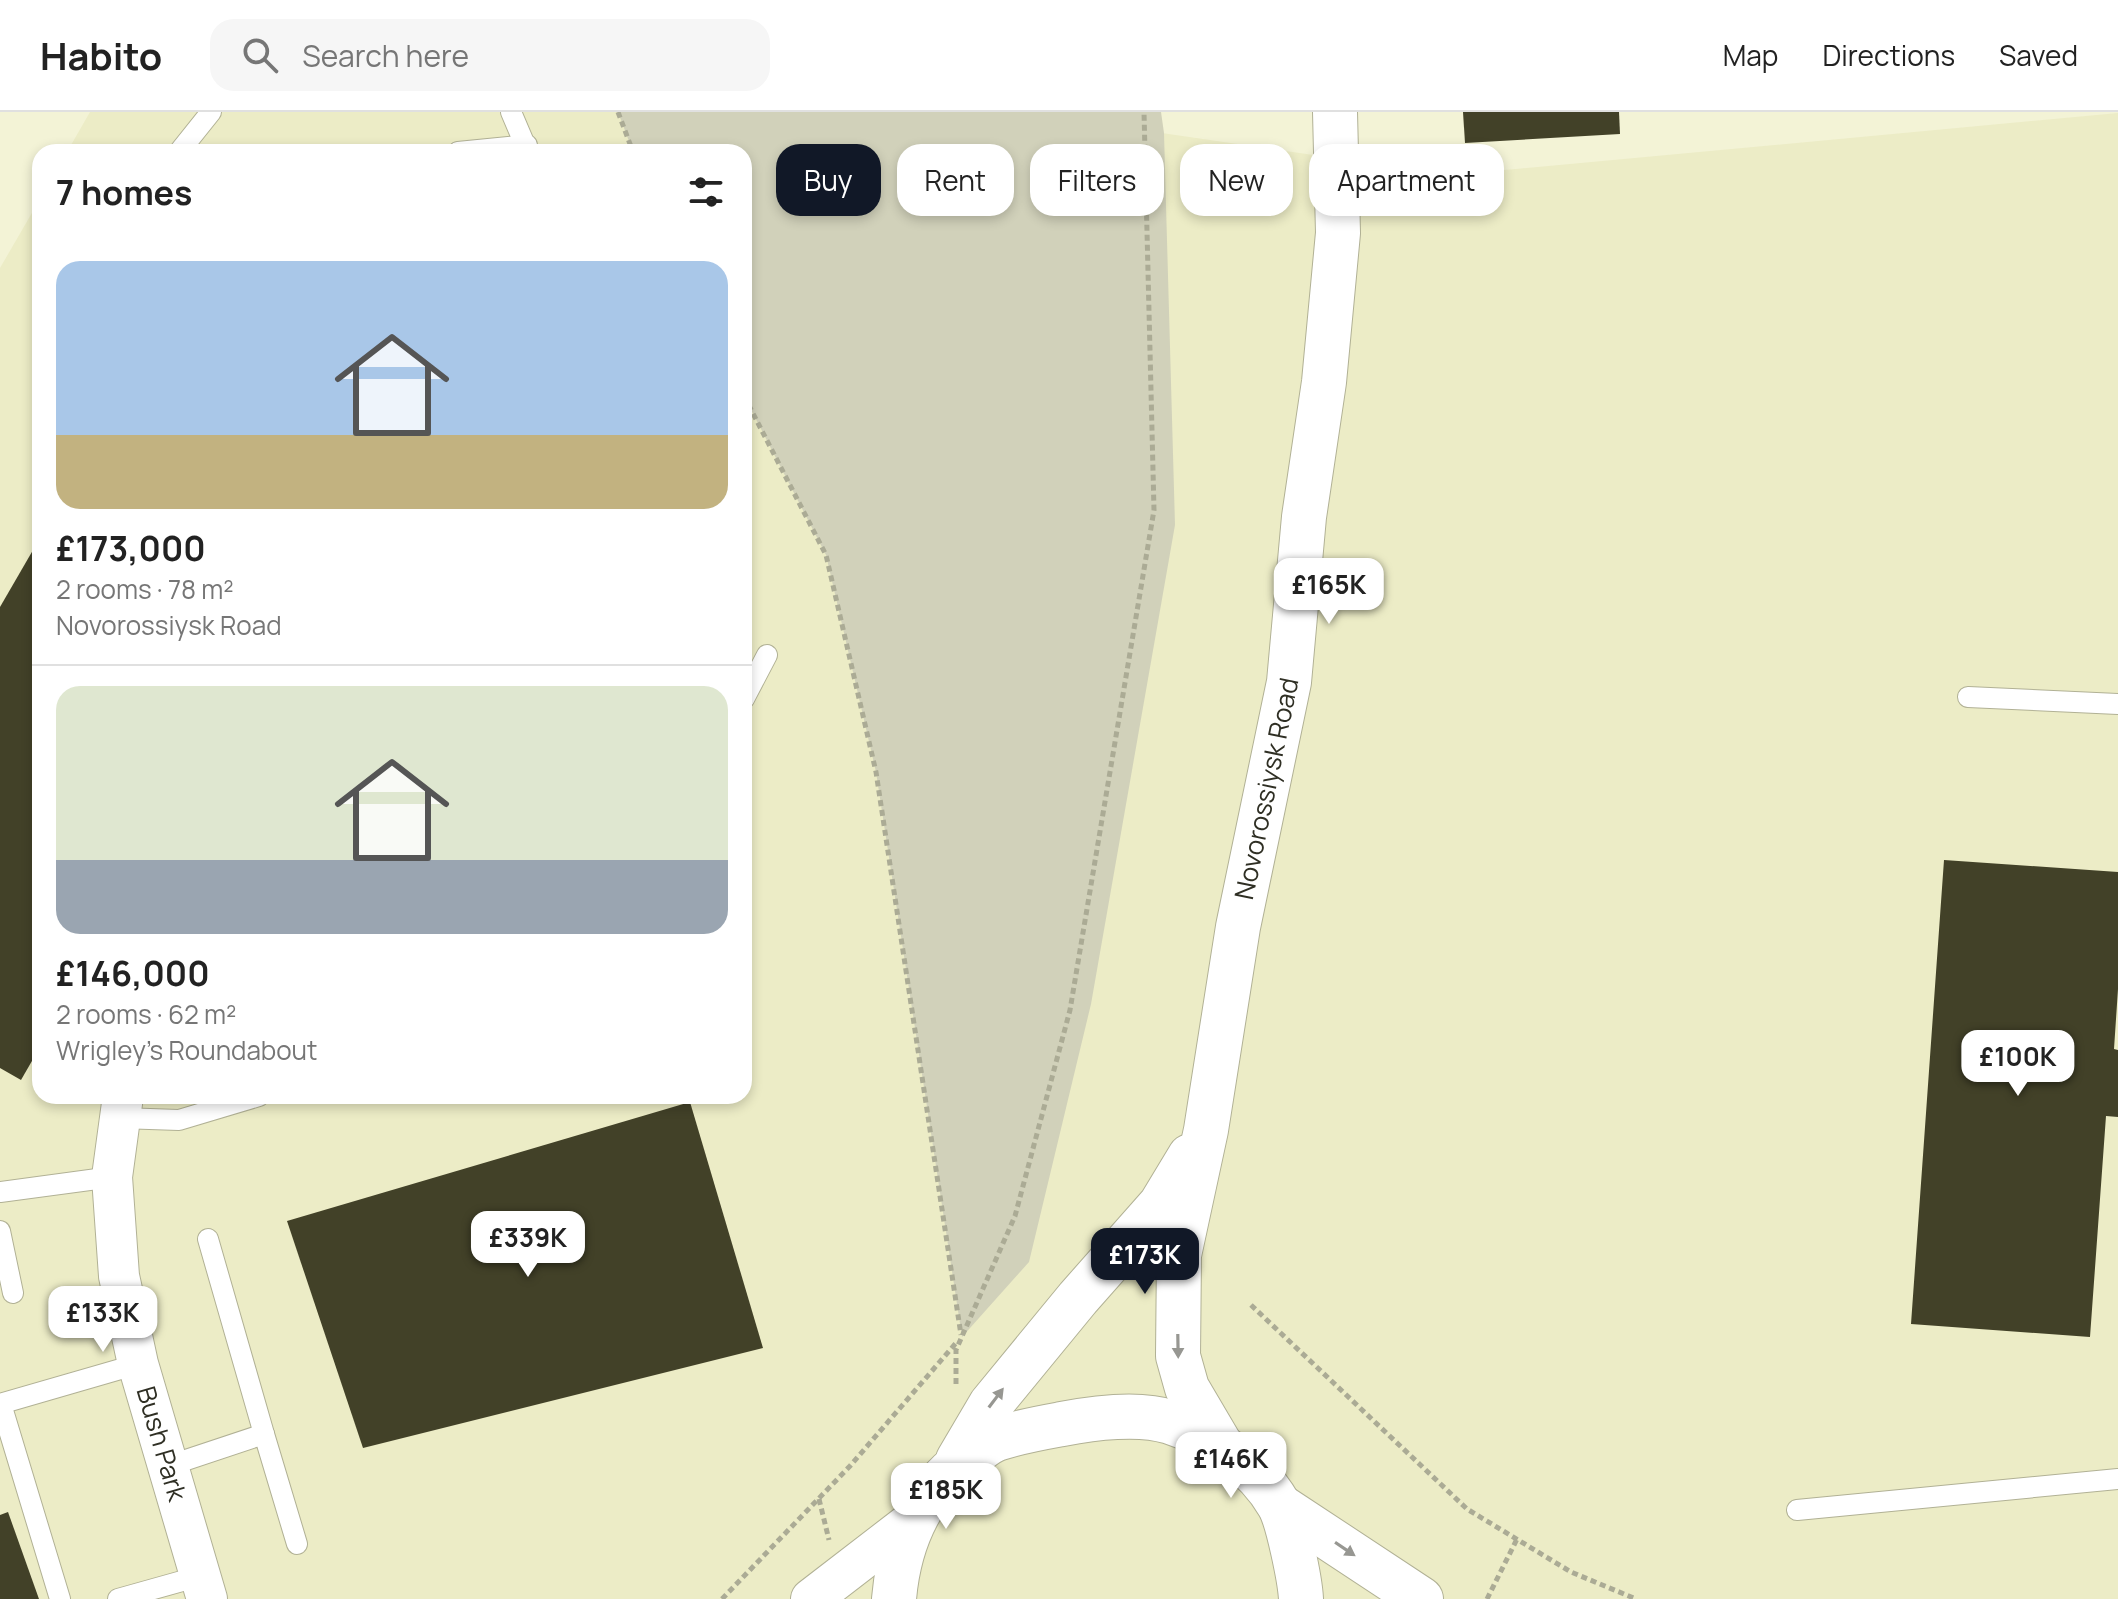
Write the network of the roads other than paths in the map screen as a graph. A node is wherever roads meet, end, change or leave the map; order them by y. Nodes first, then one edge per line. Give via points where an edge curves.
1 (211, 112) edge
2 (511, 112) edge
3 (1335, 112) edge
4 (185, 144) edge
5 (526, 144) edge
6 (767, 655) dead end
7 (752, 684) edge
8 (1968, 697) dead end
9 (2118, 704) edge
10 (232, 1104) edge
11 (121, 1107) edge
12 (1206, 1130) junction
13 (112, 1177) junction
14 (0, 1192) edge
15 (0, 1231) edge
16 (208, 1239) dead end
17 (13, 1293) dead end
18 (138, 1364) junction
19 (0, 1404) edge
20 (264, 1434) junction
21 (1220, 1444) junction
22 (956, 1464) junction
23 (168, 1466) junction
24 (2118, 1479) edge
25 (1280, 1506) junction
26 (1797, 1510) dead end
27 (911, 1522) junction
28 (297, 1544) dead end
29 (203, 1588) edge
30 (60, 1599) edge
31 (118, 1599) edge
32 (811, 1599) edge
33 (894, 1599) edge
34 (1301, 1599) edge
35 (1421, 1599) edge

1 - 4 lane
2 - 5 lane
3 - 12 main road, Novorossiysk Road via 1338,233 1289,682 1238,927
6 - 7 lane
8 - 9 lane
10 - 11 lane via 179,1120
11 - 13 street, Bush Park
12 -> 21 main road, Novorossiysk Road via 1179,1255 1178,1356 1187,1388
22 -> 12 main road, Novorossiysk Road via 991,1404 1161,1204
13 - 14 lane
13 - 18 street, Bush Park via 119,1276
15 - 17 lane
16 - 20 lane
18 - 19 lane
18 - 23 street, Bush Park
19 - 30 lane
20 - 23 lane
20 - 28 lane
21 - 22 main road via 1168,1421 1105,1416 994,1440
21 - 25 main road
22 - 27 main road
23 - 29 street, Bush Park
24 - 26 lane
25 - 34 main road
25 -> 35 main road
27 - 32 street
27 - 33 main road
29 - 31 lane

